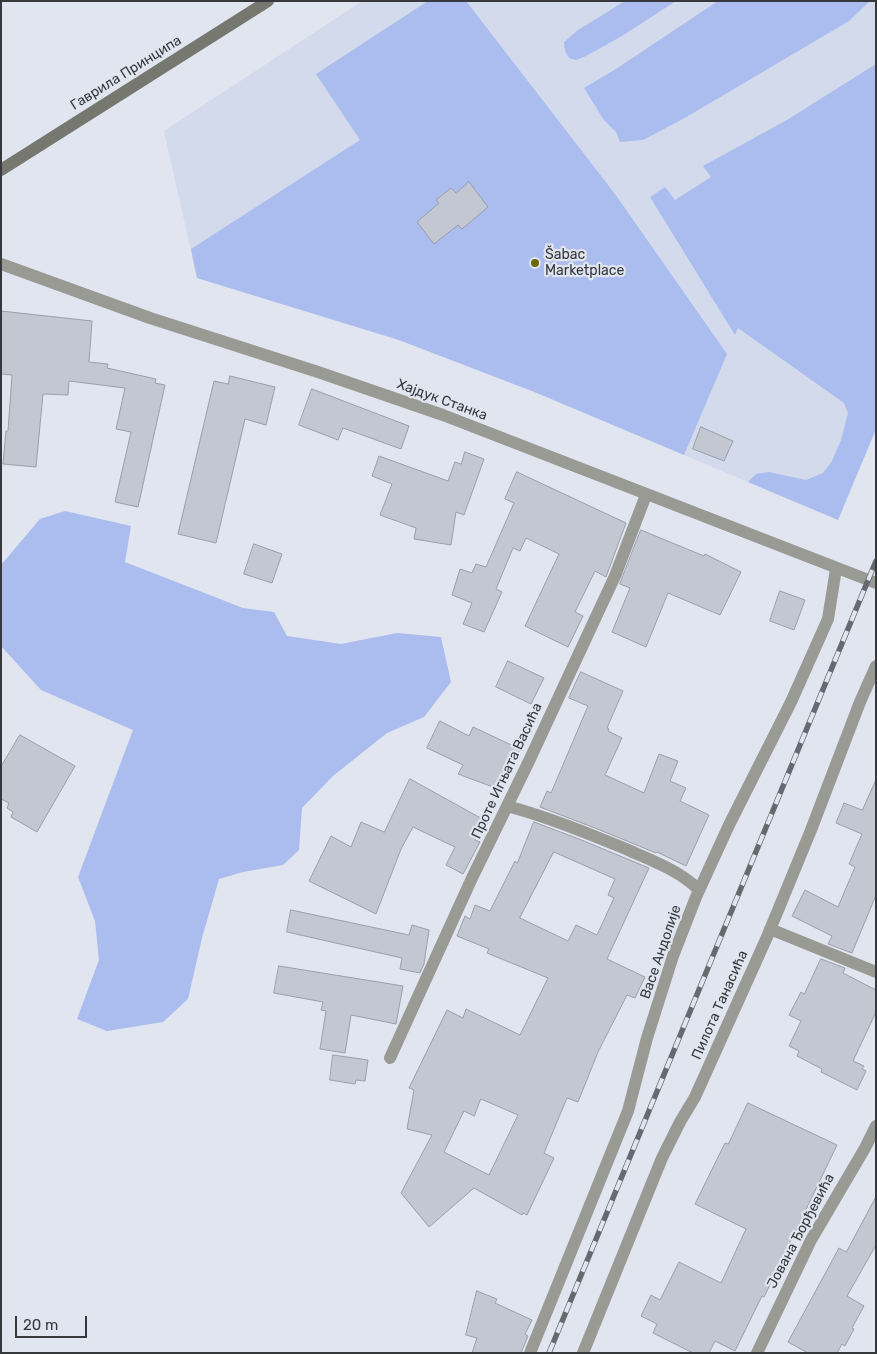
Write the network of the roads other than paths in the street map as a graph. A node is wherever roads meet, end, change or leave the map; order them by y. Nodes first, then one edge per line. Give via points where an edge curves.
1 (268, 1) edge
2 (1, 170) edge
3 (1, 264) edge
4 (646, 495) junction
5 (836, 569) junction
6 (871, 582) edge
7 (876, 666) edge
8 (507, 806) junction
9 (699, 890) junction
10 (770, 929) junction
11 (876, 972) edge
12 (390, 1058) dead end
13 (876, 1126) edge
14 (530, 1353) edge
15 (583, 1353) edge
16 (757, 1353) edge

1 - 2 main road, Гаврила Принципа
3 - 4 street, Хајдук Станка via 150,318 443,415
4 - 5 street, Хајдук Станка
4 - 8 street, Проте Игњата Васића via 615,576
5 - 6 street, Хајдук Станка
5 - 9 street, Васе Андолије via 828,620
7 - 10 street, Пилота Танасића
8 - 9 street via 549,818 654,862 680,874
8 - 12 street, Проте Игњата Васића
9 - 14 street, Васе Андолије via 673,956 628,1111
10 - 11 street
10 - 15 street, Пилота Танасића via 711,1064 662,1158
13 - 16 street, Јована Ђорђевића via 811,1240

